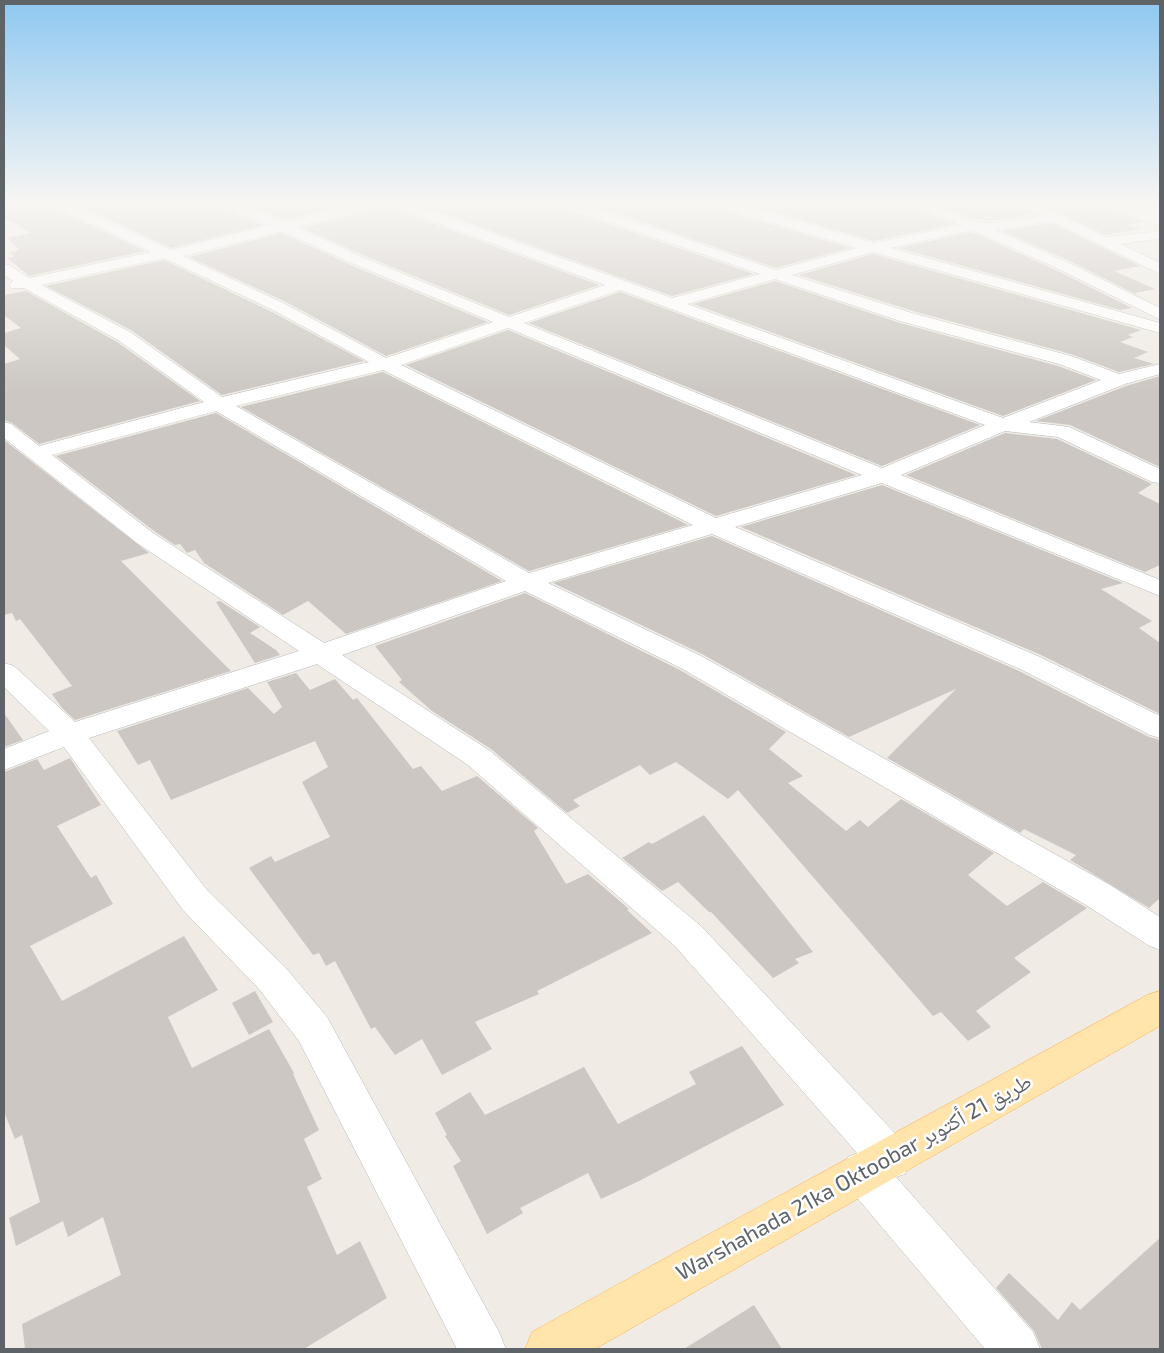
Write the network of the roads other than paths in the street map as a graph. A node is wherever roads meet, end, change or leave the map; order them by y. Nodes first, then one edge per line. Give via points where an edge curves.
1 (108, 266) edge
2 (194, 266) edge
3 (372, 266) edge
4 (569, 266) edge
5 (750, 266) edge
6 (811, 266) edge
7 (943, 266) edge
8 (1064, 266) edge
9 (4, 268) edge
10 (778, 276) junction
11 (15, 285) edge
12 (619, 285) junction
13 (672, 303) junction
14 (1157, 321) edge
15 (509, 322) junction
16 (384, 364) junction
17 (1160, 369) edge
18 (1118, 380) junction
19 (219, 404) junction
20 (1003, 425) junction
21 (4, 428) edge
22 (22, 450) edge
23 (881, 476) junction
24 (1160, 476) edge
25 (716, 527) junction
26 (526, 582) junction
27 (1160, 589) edge
28 (322, 653) junction
29 (4, 672) edge
30 (1160, 728) edge
31 (70, 734) junction
32 (4, 760) edge
33 (1160, 935) edge
34 (1157, 1013) edge
35 (877, 1165) junction
36 (482, 1349) edge
37 (549, 1349) edge
38 (1016, 1349) edge

1 - 11 street
2 - 16 street via 280,307
3 - 15 street
4 - 12 street
5 - 10 street
6 - 10 street
7 - 14 street
8 - 14 street
9 - 11 street
10 - 13 street
10 - 18 street via 906,317 1065,360
11 - 19 street via 124,336
12 - 13 street
12 - 15 street
13 - 20 street
15 - 16 street
15 - 23 street
16 - 19 street
16 - 25 street
17 - 18 street
18 - 20 street
19 - 22 street
19 - 26 street
20 - 23 street
20 - 24 street via 1062,431
21 - 22 street
22 - 28 street via 145,538
23 - 25 street
23 - 27 street
25 - 26 street
25 - 30 street via 1030,663
26 - 28 street
26 - 33 street via 691,662 1098,895
28 - 31 street
28 - 35 street via 479,758 688,936
29 - 31 street
31 - 32 street
31 - 36 street via 195,900 272,978 312,1029
34 - 35 main road, Warshahada 21ka Oktoobar طريق 21 أكتوبر
35 - 37 main road, Warshahada 21ka Oktoobar طريق 21 أكتوبر
35 - 38 street

